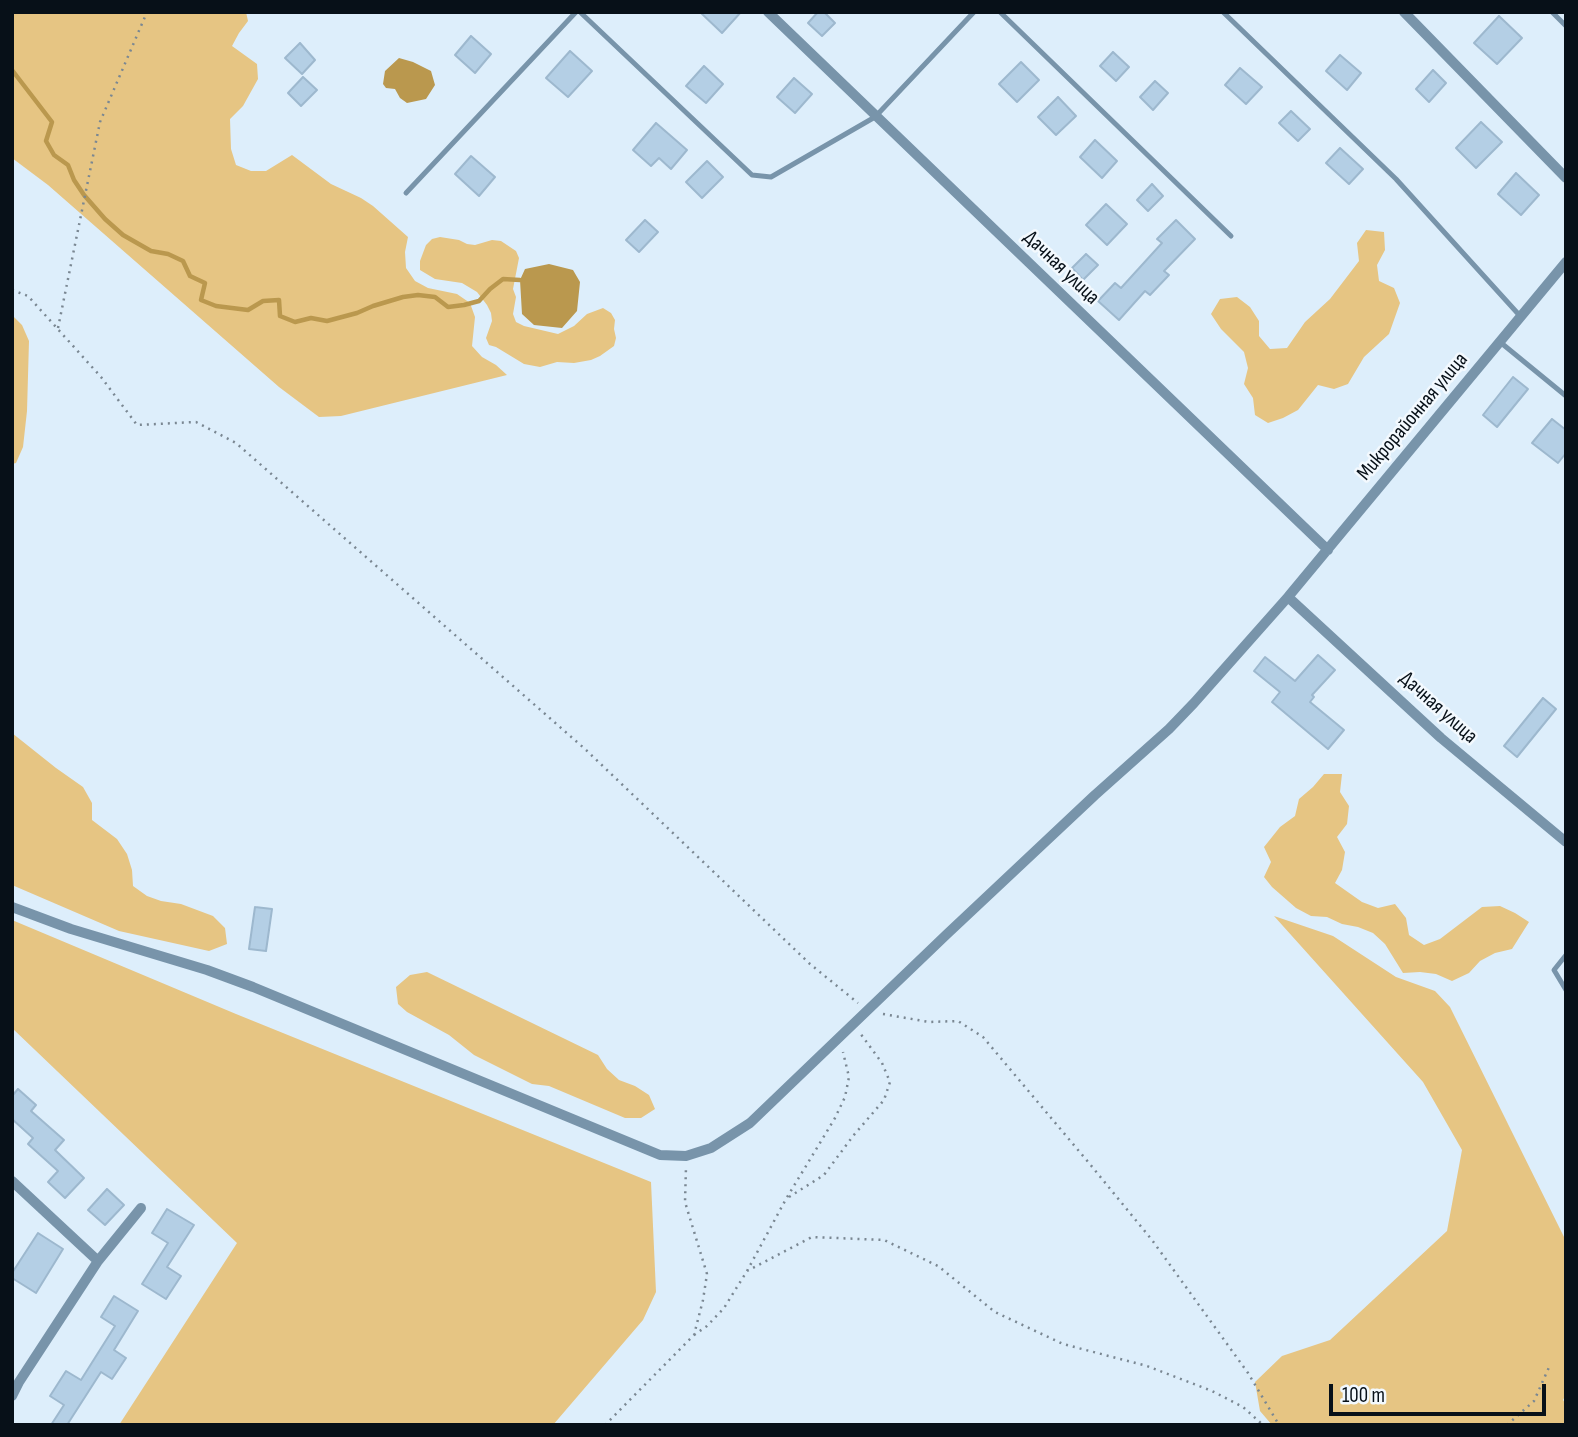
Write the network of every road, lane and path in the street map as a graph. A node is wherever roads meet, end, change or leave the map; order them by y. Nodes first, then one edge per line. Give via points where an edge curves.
1 (147, 12) edge
2 (578, 12) edge
3 (768, 12) edge
4 (974, 12) edge
5 (1000, 12) edge
6 (1223, 12) edge
7 (1404, 12) edge
8 (1552, 12) edge
9 (1566, 26) edge
10 (875, 117) junction
11 (1566, 178) edge
12 (405, 193) dead end
13 (1231, 236) dead end
14 (1566, 262) edge
15 (12, 290) edge
16 (1521, 317) junction
17 (58, 329) junction
18 (1500, 342) junction
19 (1566, 396) edge
20 (1328, 550) junction
21 (1289, 597) junction
22 (1565, 841) edge
23 (12, 907) edge
24 (1566, 956) edge
25 (1566, 990) edge
26 (868, 1011) junction
27 (854, 1024) junction
28 (840, 1037) junction
29 (686, 1156) junction
30 (12, 1181) edge
31 (786, 1199) junction
32 (141, 1208) dead end
33 (98, 1261) junction
34 (747, 1271) junction
35 (694, 1335) junction
36 (1550, 1365) dead end
37 (16, 1380) edge
38 (12, 1396) edge
39 (605, 1425) edge
40 (1263, 1425) edge
41 (1279, 1425) edge
42 (1507, 1425) edge

1 - 17 path via 100,122
2 - 10 lane via 752,175 771,177
2 - 12 lane
3 - 10 street, Дачная улица
4 - 10 lane
5 - 13 lane
6 - 16 lane via 1396,179
7 - 11 street
8 - 9 lane
10 - 20 street, Дачная улица
14 - 16 street, Микрорайонная улица
15 - 17 path via 28,296
16 - 18 street, Микрорайонная улица
17 - 26 path via 137,425 196,422 236,443 585,749 810,964
18 - 19 lane
18 - 20 street, Микрорайонная улица
20 - 21 street, Микрорайонная улица
21 - 22 street, Дачная улица via 1441,738
21 - 26 street, Микрорайонная улица via 1169,729
23 - 29 street via 207,970 635,1146 660,1155
24 - 25 lane via 1554,970
26 - 27 street, Микрорайонная улица
26 - 41 path via 917,1020 958,1021 983,1037 1152,1240 1248,1373
27 - 28 street, Микрорайонная улица
27 - 31 path via 890,1082 884,1100 824,1175
28 - 29 street, Микрорайонная улица via 750,1123 711,1148
28 - 31 path via 849,1077 845,1097
29 - 35 path via 685,1202 707,1274
30 - 33 street
31 - 34 path
32 - 33 street
33 - 37 street
34 - 35 path via 724,1308
34 - 40 path via 812,1237 884,1240 938,1266 995,1312 1063,1344 1147,1366 1212,1391 1243,1407
35 - 39 path
36 - 42 path via 1534,1401
37 - 38 street

